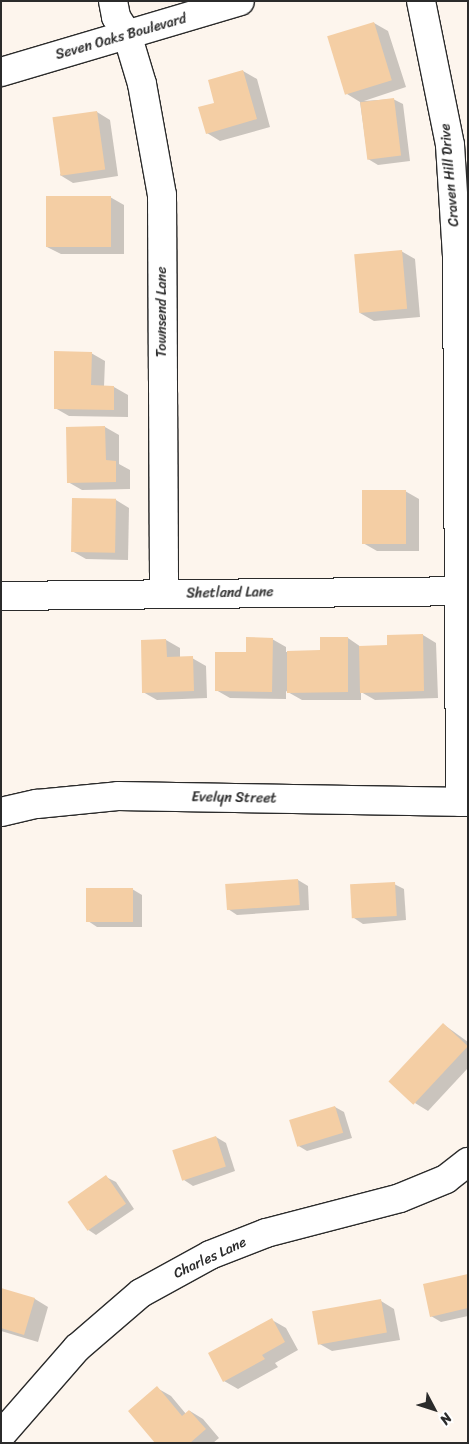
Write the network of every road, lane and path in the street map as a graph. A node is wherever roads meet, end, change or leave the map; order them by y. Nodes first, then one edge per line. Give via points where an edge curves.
1 (113, 1) edge
2 (240, 1) edge
3 (421, 1) edge
4 (127, 34) junction
5 (1, 72) edge
6 (459, 591) junction
7 (164, 594) junction
8 (1, 596) edge
9 (464, 802) edge
10 (1, 812) edge
11 (468, 1162) edge
12 (1, 1435) edge

1 - 4 street, Townsend Lane via 116,17
2 - 4 street, Seven Oaks Boulevard
3 - 6 street, Craven Hill Drive via 450,145 456,238
4 - 5 street, Seven Oaks Boulevard
4 - 7 street, Townsend Lane via 142,84 162,195
6 - 7 street, Shetland Lane
6 - 9 street, Craven Hill Drive
7 - 8 street, Shetland Lane
9 - 10 street, Evelyn Street via 118,796 38,804
11 - 12 street, Charles Lane via 446,1179 400,1198 266,1233 210,1255 141,1293 77,1348

